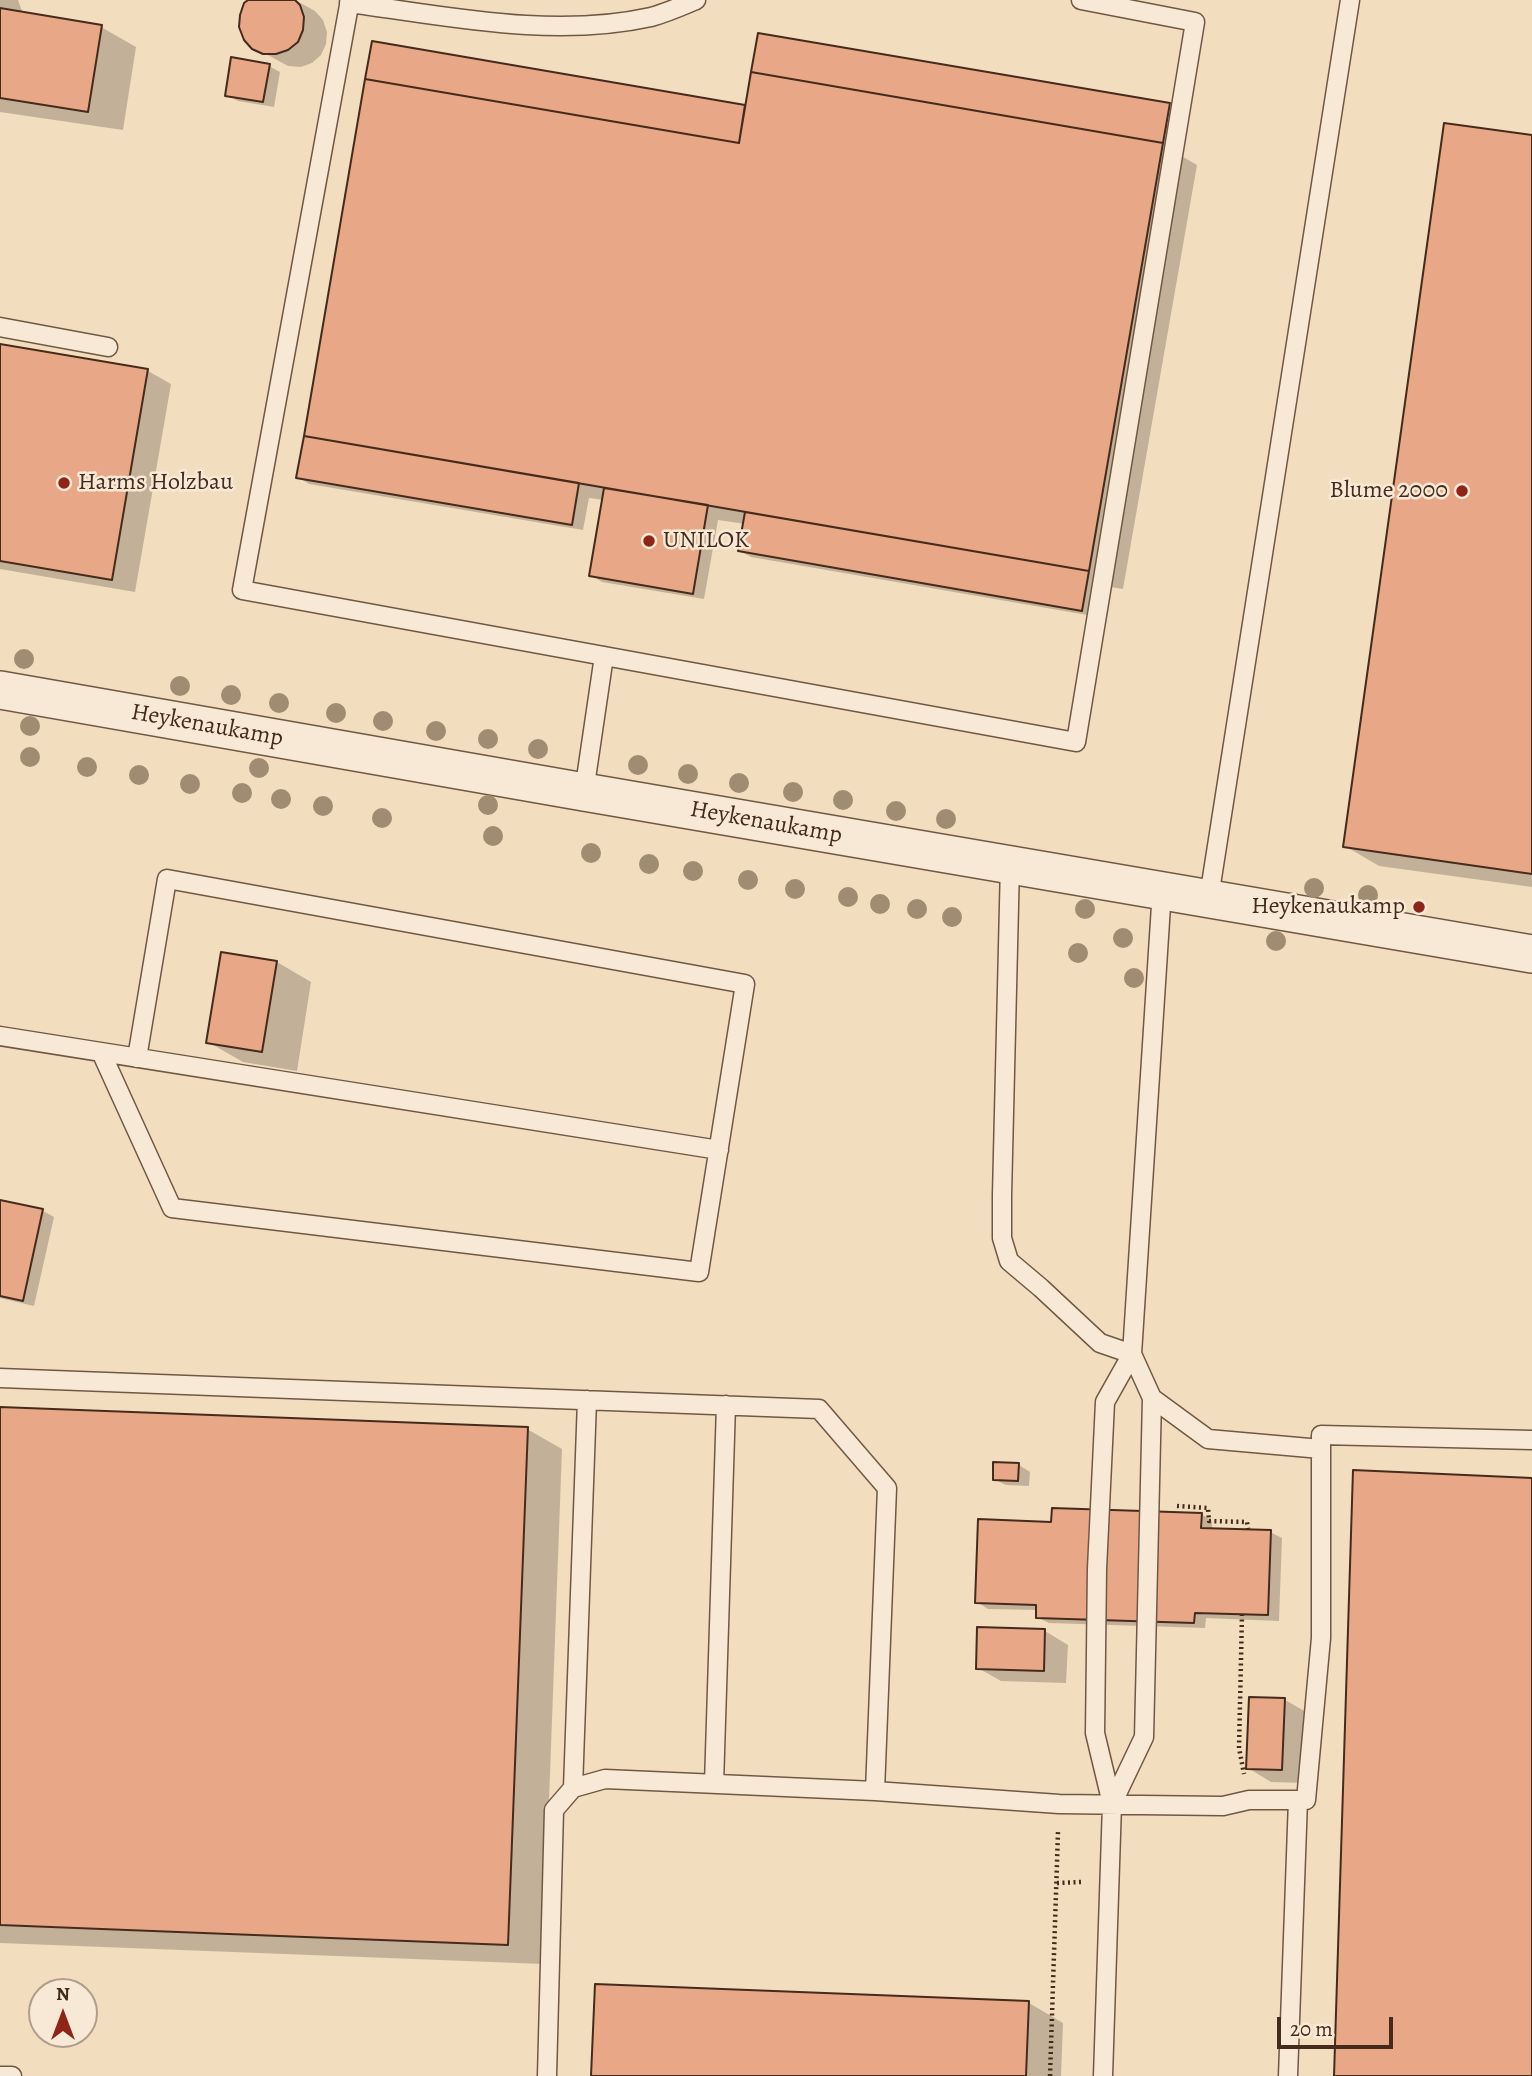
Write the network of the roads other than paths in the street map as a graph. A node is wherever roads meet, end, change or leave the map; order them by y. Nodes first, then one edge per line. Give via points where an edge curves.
1 (696, 0) edge
2 (1081, 0) edge
3 (1350, 0) edge
4 (349, 2) edge
5 (0, 327) edge
6 (108, 347) dead end
7 (604, 656) junction
8 (0, 690) edge
9 (584, 792) junction
10 (1010, 863) junction
11 (1162, 890) junction
12 (1209, 897) junction
13 (1532, 954) edge
14 (0, 1036) edge
15 (101, 1052) junction
16 (137, 1058) junction
17 (719, 1150) junction
18 (1132, 1354) junction
19 (0, 1378) edge
20 (1152, 1398) junction
21 (587, 1400) junction
22 (726, 1405) junction
23 (1532, 1440) edge
24 (1321, 1449) junction
25 (714, 1784) junction
26 (573, 1788) junction
27 (874, 1791) junction
28 (1298, 1800) junction
29 (1112, 1804) junction
30 (0, 2076) edge
31 (12, 2076) edge
32 (547, 2076) edge
33 (1104, 2076) edge
34 (1288, 2076) edge

1 - 4 lane via 653,17 584,26 509,24
2 - 7 lane via 1195,22 1076,742
3 - 12 lane
4 - 7 lane via 242,590
5 - 6 lane
7 - 9 lane
8 - 9 street, Heykenaukamp
9 - 10 street, Heykenaukamp
10 - 11 street, Heykenaukamp
10 - 18 lane via 1002,1238 1009,1261 1100,1343
11 - 12 street, Heykenaukamp
11 - 18 lane
12 - 13 street, Heykenaukamp
14 - 15 lane
15 - 16 lane
15 - 17 lane via 172,1208 699,1272
16 - 17 lane
16 - 17 lane via 167,880 745,984
18 - 20 lane
18 - 29 lane via 1104,1402 1095,1733
19 - 21 lane
20 - 24 lane via 1208,1438
20 - 29 lane via 1144,1737
21 - 22 lane
21 - 26 lane
22 - 25 lane
22 - 27 lane via 819,1409 887,1488
23 - 24 lane via 1321,1435
24 - 28 lane via 1321,1638 1306,1800
25 - 26 lane via 605,1779
25 - 27 lane
26 - 32 lane via 554,1810
27 - 29 lane
28 - 29 lane
28 - 34 lane
29 - 33 lane
30 - 31 lane

